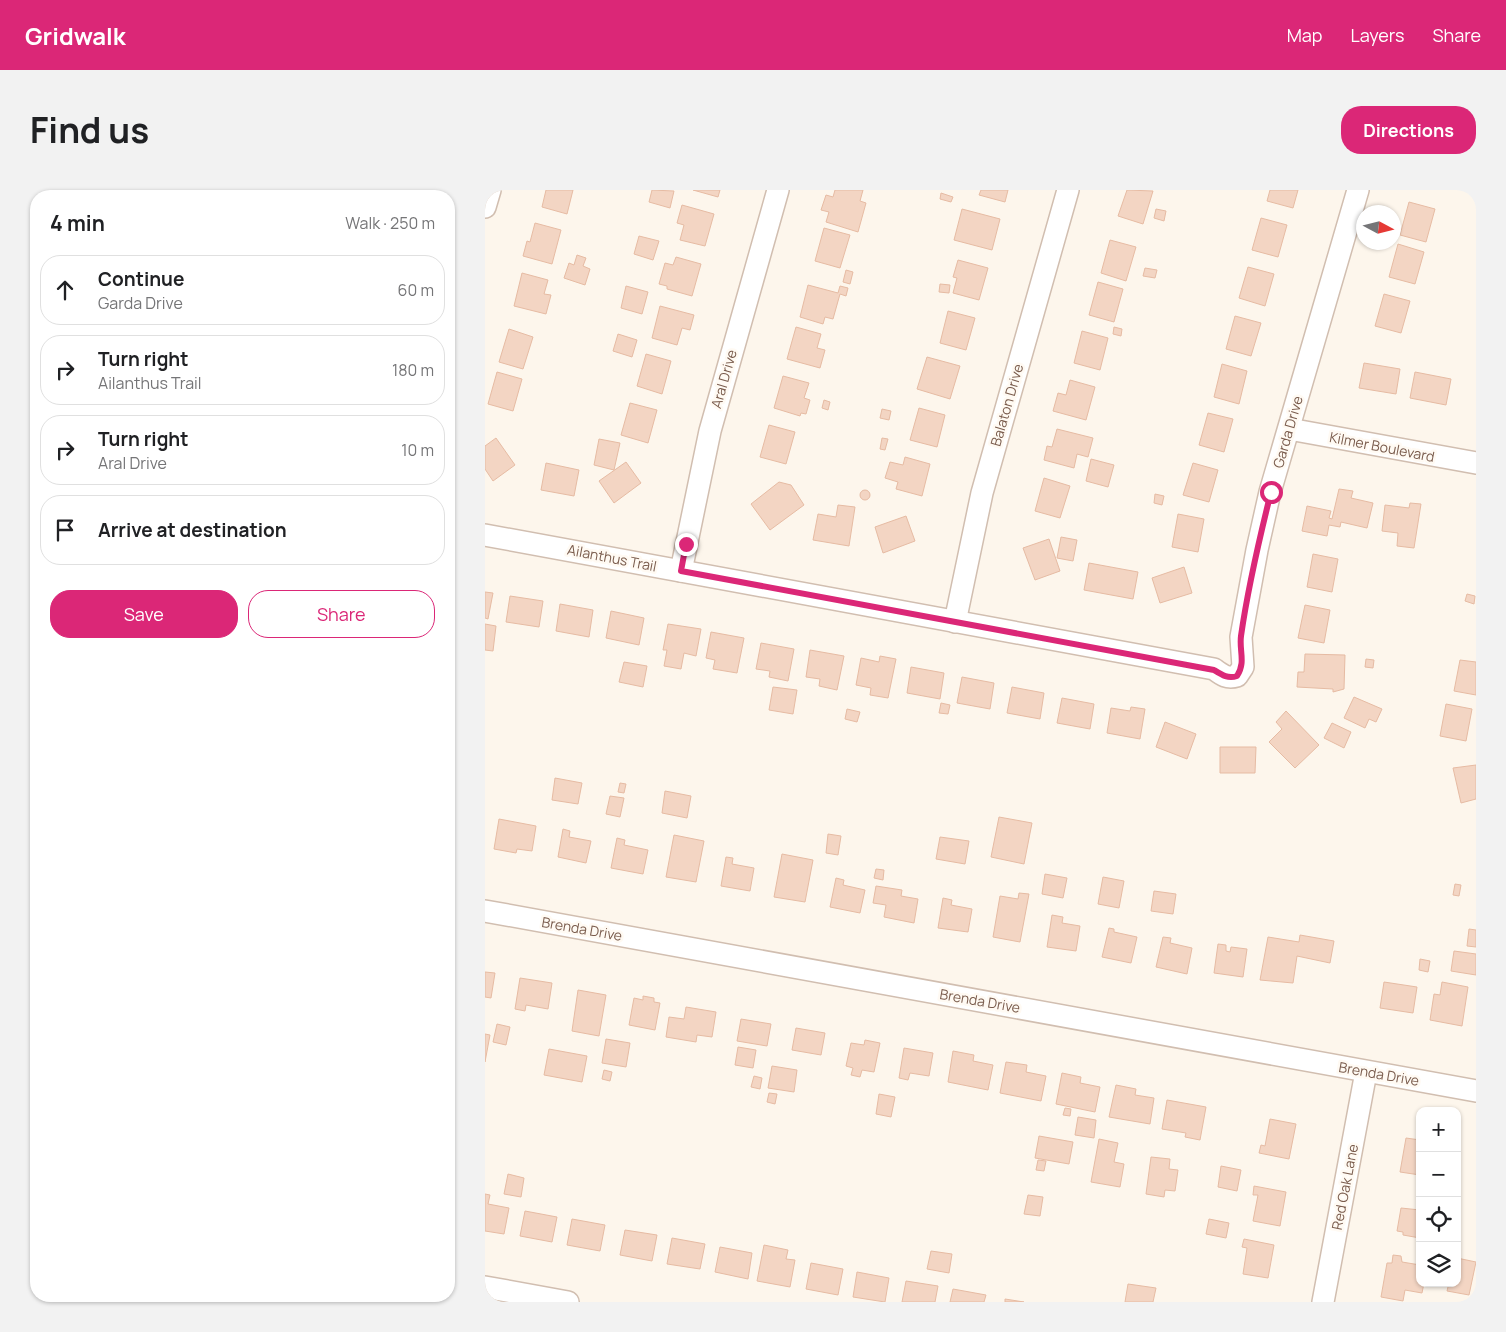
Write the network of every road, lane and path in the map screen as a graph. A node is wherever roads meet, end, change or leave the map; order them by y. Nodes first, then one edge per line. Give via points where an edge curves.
1 (490, 190) edge
2 (778, 190) edge
3 (1068, 190) edge
4 (1357, 190) edge
5 (485, 207) edge
6 (1289, 429) junction
7 (1476, 463) edge
8 (485, 535) edge
9 (681, 571) junction
10 (955, 622) junction
11 (1237, 676) joint
12 (485, 911) edge
13 (1366, 1072) junction
14 (1476, 1091) edge
15 (485, 1287) edge
16 (567, 1302) edge
17 (1323, 1302) edge

1 - 5 street
2 - 9 street, Aral Drive via 710,431
3 - 10 street, Balaton Drive via 982,493
4 - 6 street, Garda Drive
6 - 7 street, Kilmer Boulevard
6 - 11 street, Garda Drive via 1257,550 1241,636 1243,667
8 - 9 street, Ailanthus Trail
9 - 10 street, Ailanthus Trail
10 - 11 street, Ailanthus Trail via 1214,670 1231,678
12 - 13 street, Brenda Drive
13 - 14 street, Brenda Drive
13 - 17 street, Red Oak Lane
15 - 16 street

